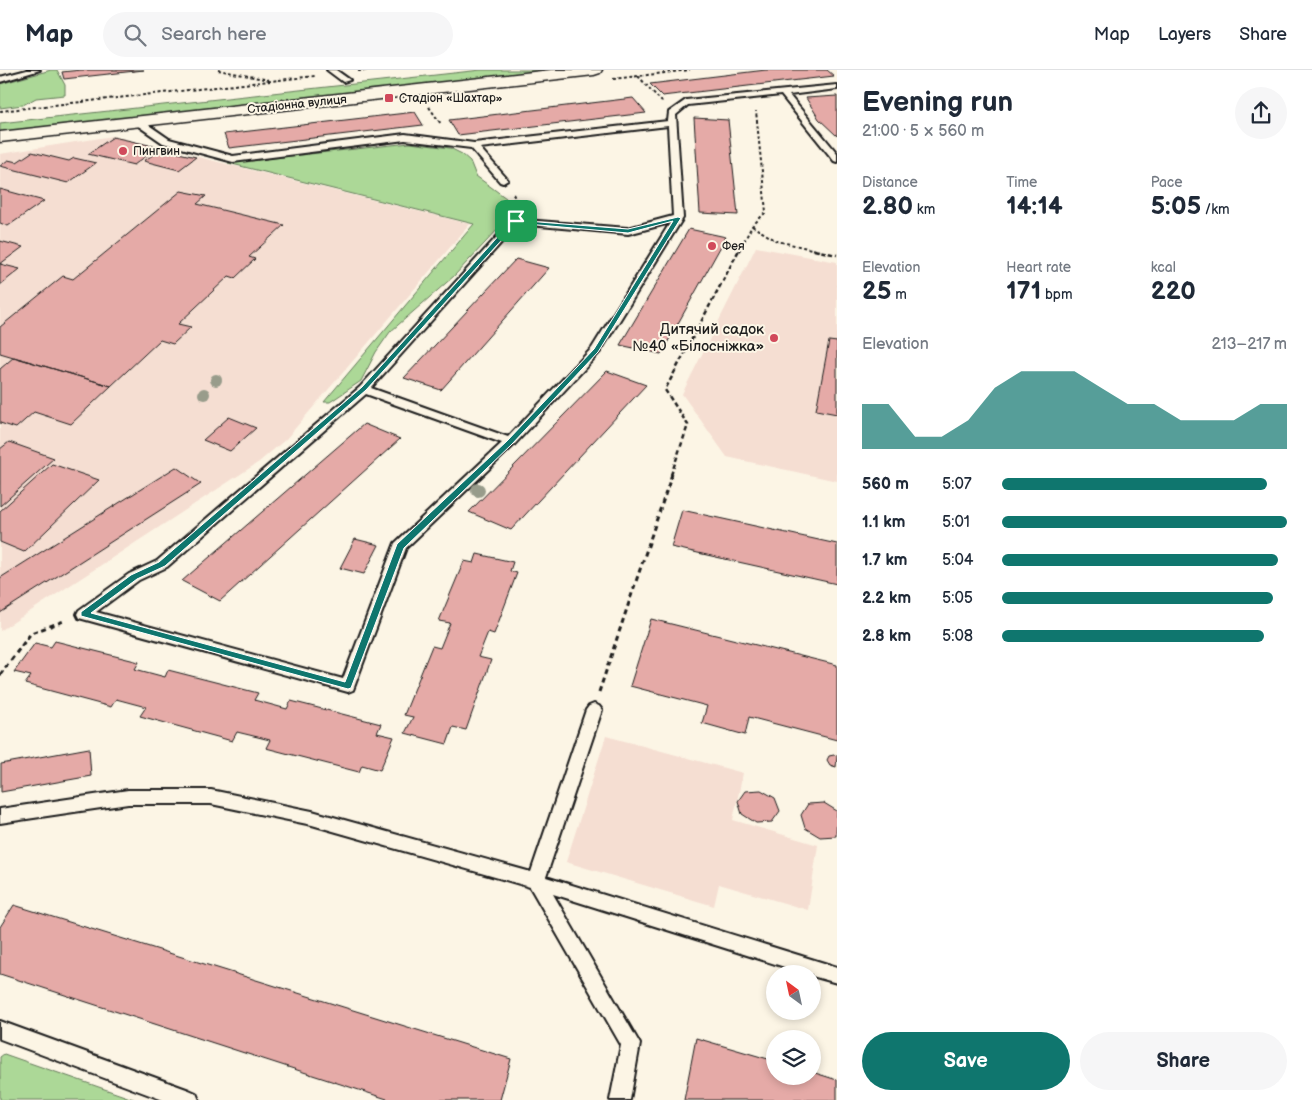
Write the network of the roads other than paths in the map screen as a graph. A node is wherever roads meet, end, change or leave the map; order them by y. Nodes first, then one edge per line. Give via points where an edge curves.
1 (36, 70) edge
2 (594, 70) edge
3 (349, 74) edge
4 (0, 80) edge
5 (317, 84) dead end
6 (837, 87) edge
7 (783, 92) junction
8 (672, 118) junction
9 (137, 121) junction
10 (0, 137) edge
11 (474, 146) junction
12 (837, 159) edge
13 (504, 180) road end
14 (678, 218) junction
15 (364, 389) junction
16 (510, 442) junction
17 (594, 710) road end
18 (3, 820) edge
19 (536, 881) junction
20 (837, 975) edge
21 (0, 1030) edge
22 (189, 1100) edge
23 (620, 1100) edge

1 - 4 lane
2 - 9 street, Стадіонна вулиця
3 - 5 street, Стадіонна вулиця
6 - 7 lane
7 - 8 lane via 686,103
7 - 12 lane
8 - 11 lane
8 - 14 lane
9 - 10 street, Стадіонна вулиця
9 - 11 lane via 166,141 233,158 405,137
11 - 13 lane
14 - 15 lane via 628,231 516,221
14 - 16 lane via 596,350
15 - 16 lane
15 - 16 lane via 162,564 134,577 84,614 348,686 400,546
17 - 19 lane
18 - 19 lane via 128,797 211,797 312,818
19 - 20 lane
19 - 23 lane via 631,1044
21 - 22 lane

